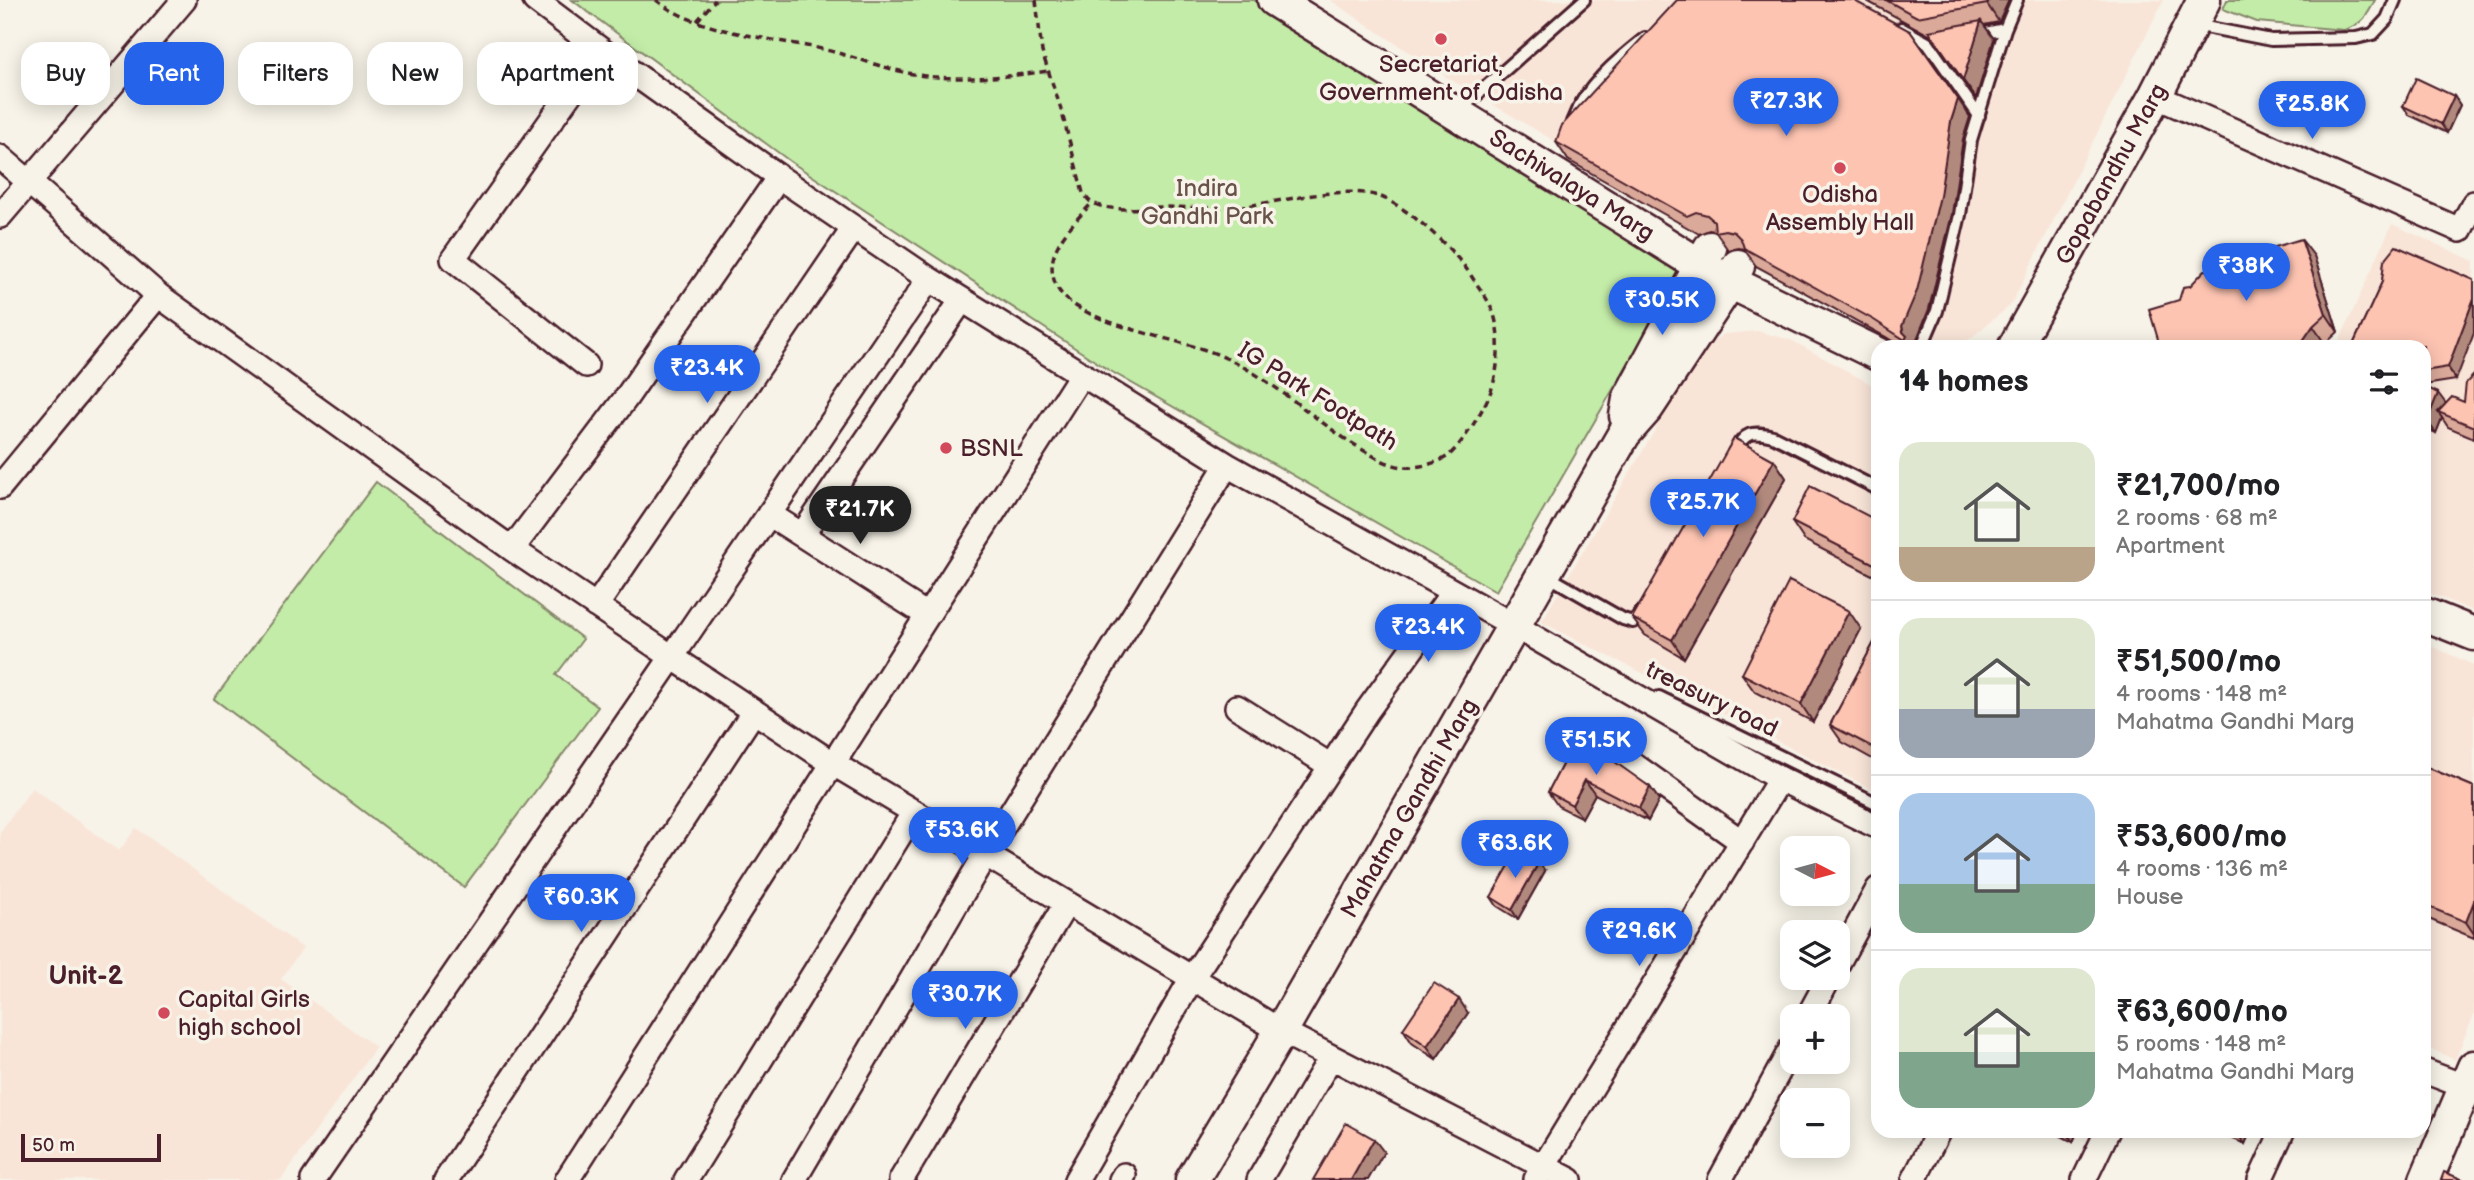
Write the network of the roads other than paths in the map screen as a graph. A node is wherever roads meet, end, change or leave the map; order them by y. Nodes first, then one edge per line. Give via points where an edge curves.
1 (184, 0) edge
2 (535, 0) edge
3 (1274, 0) edge
4 (1297, 0) edge
5 (1584, 0) edge
6 (2017, 0) edge
7 (2395, 0) edge
8 (2198, 12) edge
9 (1894, 25) edge
10 (2006, 29) junction
11 (1654, 31) edge
12 (1967, 36) edge
13 (1941, 41) edge
14 (590, 42) edge
15 (1928, 43) junction
16 (638, 76) edge
17 (2155, 96) junction
18 (562, 105) edge
19 (1463, 107) junction
20 (1979, 116) junction
21 (1570, 130) edge
22 (0, 156) edge
23 (779, 177) junction
24 (29, 182) junction
25 (2474, 203) edge
26 (0, 216) edge
27 (854, 228) junction
28 (2467, 233) edge
29 (1706, 257) junction
30 (1734, 274) junction
31 (929, 279) junction
32 (158, 295) junction
33 (962, 300) junction
34 (2025, 338) edge
35 (1882, 340) edge
36 (1925, 340) edge
37 (1871, 350) edge
38 (586, 365) dead end
39 (1081, 375) junction
40 (1624, 434) junction
41 (1728, 462) edge
42 (1227, 465) junction
43 (1871, 485) edge
44 (0, 487) edge
45 (769, 514) junction
46 (802, 535) junction
47 (512, 549) junction
48 (1544, 573) junction
49 (1453, 592) junction
50 (2431, 601) edge
51 (1645, 605) edge
52 (596, 606) junction
53 (927, 615) junction
54 (2431, 617) edge
55 (2474, 617) edge
56 (1520, 629) junction
57 (2474, 634) edge
58 (672, 657) junction
59 (1237, 707) dead end
60 (754, 711) junction
61 (1610, 748) dead end
62 (832, 763) junction
63 (1331, 766) junction
64 (1780, 779) junction
65 (1871, 801) edge
66 (914, 812) junction
67 (1871, 824) edge
68 (1742, 842) junction
69 (985, 855) junction
70 (1871, 902) edge
71 (1066, 904) junction
72 (1850, 941) edge
73 (1192, 978) junction
74 (1281, 1031) junction
75 (1331, 1057) junction
76 (1780, 1069) edge
77 (2431, 1071) edge
78 (2467, 1082) edge
79 (1935, 1138) edge
80 (2104, 1138) edge
81 (2279, 1138) edge
82 (1540, 1173) edge
83 (313, 1180) edge
84 (446, 1180) edge
85 (568, 1180) edge
86 (686, 1180) edge
87 (794, 1180) edge
88 (901, 1180) edge
89 (1076, 1180) edge
90 (1192, 1180) edge
91 (1259, 1180) edge
92 (1570, 1180) edge
93 (1720, 1180) edge
94 (1914, 1180) edge
95 (2084, 1180) edge
96 (2260, 1180) edge
97 (2426, 1180) edge

1 - 24 street
2 - 14 street
3 - 29 main road, Sachivalaya Marg
4 - 19 main road, Sachivalaya Marg
5 - 19 lane
6 - 10 lane
7 - 8 lane via 2373,34 2356,38 2271,40
8 - 17 main road, Gopabandhu Marg
9 - 15 lane
10 - 12 lane
10 - 20 lane
11 - 21 lane via 1578,103
13 - 15 lane
15 - 20 lane
16 - 23 street
17 - 28 street
17 - 34 main road, Gopabandhu Marg
18 - 38 street via 453,259
19 - 29 main road, Sachivalaya Marg via 1562,156
20 - 36 lane via 1949,263
22 - 24 street
23 - 27 street
23 - 47 street via 626,398
24 - 26 street
24 - 32 street
25 - 28 street
27 - 31 street
27 - 52 street
29 - 30 main road, Sachivalaya Marg
29 - 40 main road, Mahatma Gandhi Marg via 1629,399
30 - 35 main road, Sachivalaya Marg
30 - 37 main road, Sachivalaya Marg
30 - 40 main road, Mahatma Gandhi Marg via 1647,408
31 - 33 street
31 - 45 street
32 - 44 street
32 - 47 street
33 - 39 street
33 - 46 street
39 - 42 street
39 - 53 street
40 - 48 main road, Mahatma Gandhi Marg
41 - 43 lane via 1742,438 1756,432 1773,436
42 - 49 street
42 - 69 street
45 - 46 street
45 - 58 street
46 - 53 street
47 - 52 street
48 - 51 lane via 1623,619 1633,622
48 - 56 main road, Mahatma Gandhi Marg
49 - 56 street
49 - 63 street
50 - 55 main road
52 - 58 street
53 - 62 street
54 - 57 main road
56 - 64 street
56 - 65 lane, treasury road
56 - 74 main road, Mahatma Gandhi Marg
58 - 60 street
58 - 83 street
59 - 63 street
60 - 62 street
60 - 84 street
61 - 68 street
62 - 66 street
62 - 85 street
63 - 73 street
64 - 67 street
64 - 68 street
66 - 69 street
66 - 86 street
68 - 82 street
69 - 71 street
69 - 87 street
70 - 72 street
71 - 73 street
71 - 88 street
73 - 74 street
73 - 89 street
74 - 75 street
74 - 90 main road, Mahatma Gandhi Marg
75 - 82 street
75 - 91 street
76 - 93 street
77 - 78 street
78 - 97 main road
79 - 94 street
80 - 95 street
81 - 96 street
82 - 92 street

